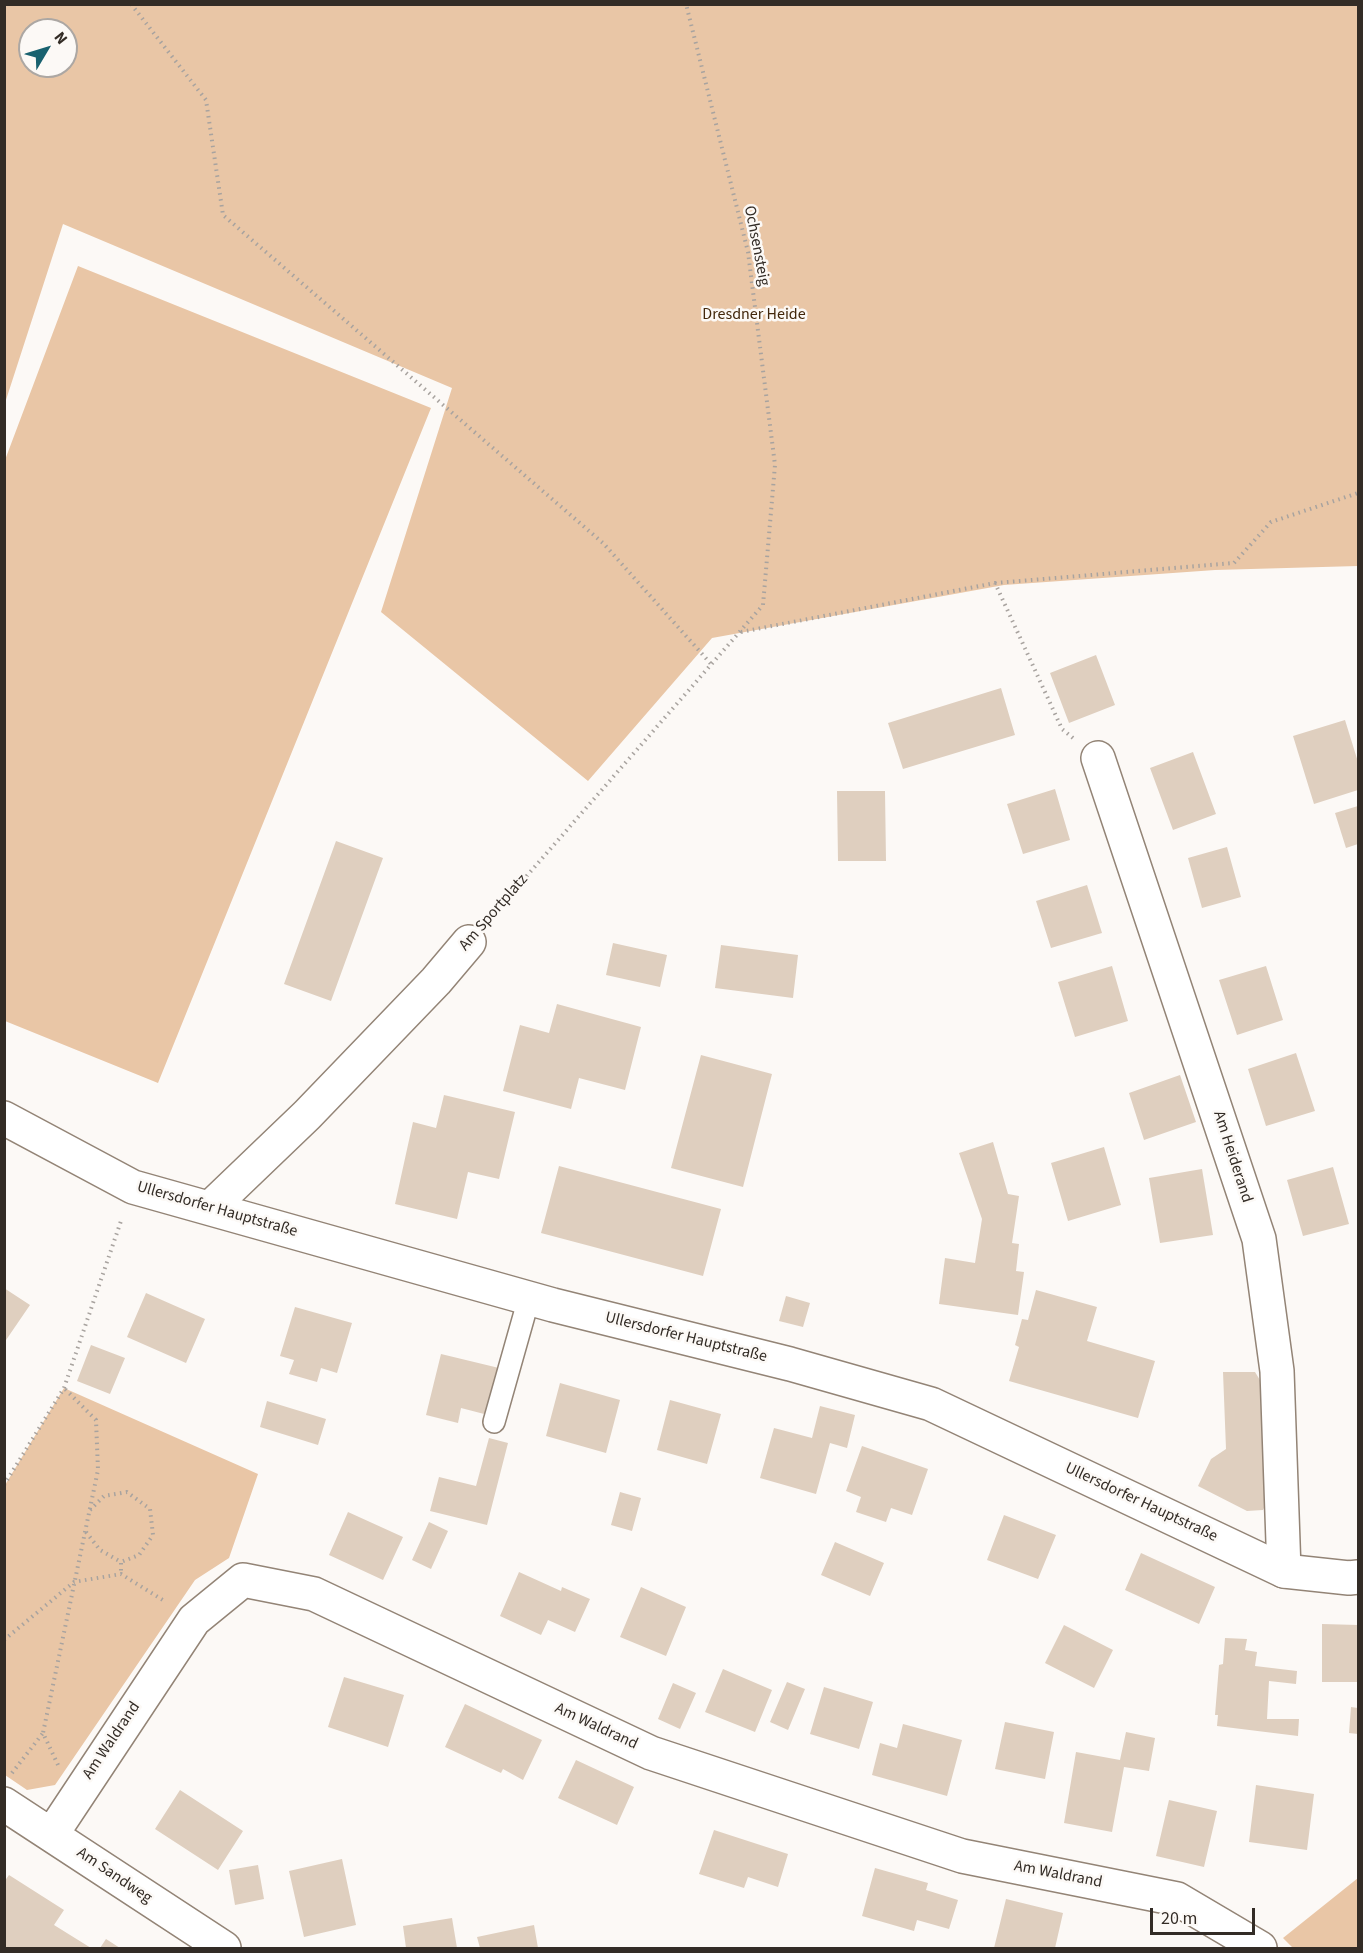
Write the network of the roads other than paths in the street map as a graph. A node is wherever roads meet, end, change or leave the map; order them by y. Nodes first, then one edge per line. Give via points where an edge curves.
1 (1098, 758) road end
2 (469, 942) road end
3 (4, 1119) edge
4 (210, 1208) junction
5 (528, 1298) junction
6 (494, 1422) dead end
7 (1284, 1571) junction
8 (1359, 1577) edge
9 (8, 1789) edge
10 (52, 1834) junction
11 (224, 1948) edge
12 (1260, 1948) edge

1 - 7 street, Am Heiderand via 1259,1239 1277,1371
2 - 4 street, Am Sportplatz via 307,1115
3 - 4 street, Ullersdorfer Hauptstraße via 133,1187
4 - 5 street, Ullersdorfer Hauptstraße
5 - 6 lane
5 - 7 street, Ullersdorfer Hauptstraße via 931,1404
7 - 8 street, Ullersdorfer Hauptstraße
9 - 10 street, Am Sandweg
10 - 11 street, Am Sandweg
10 - 12 street, Am Waldrand via 194,1620 243,1580 315,1594 651,1753 962,1856 1177,1899

